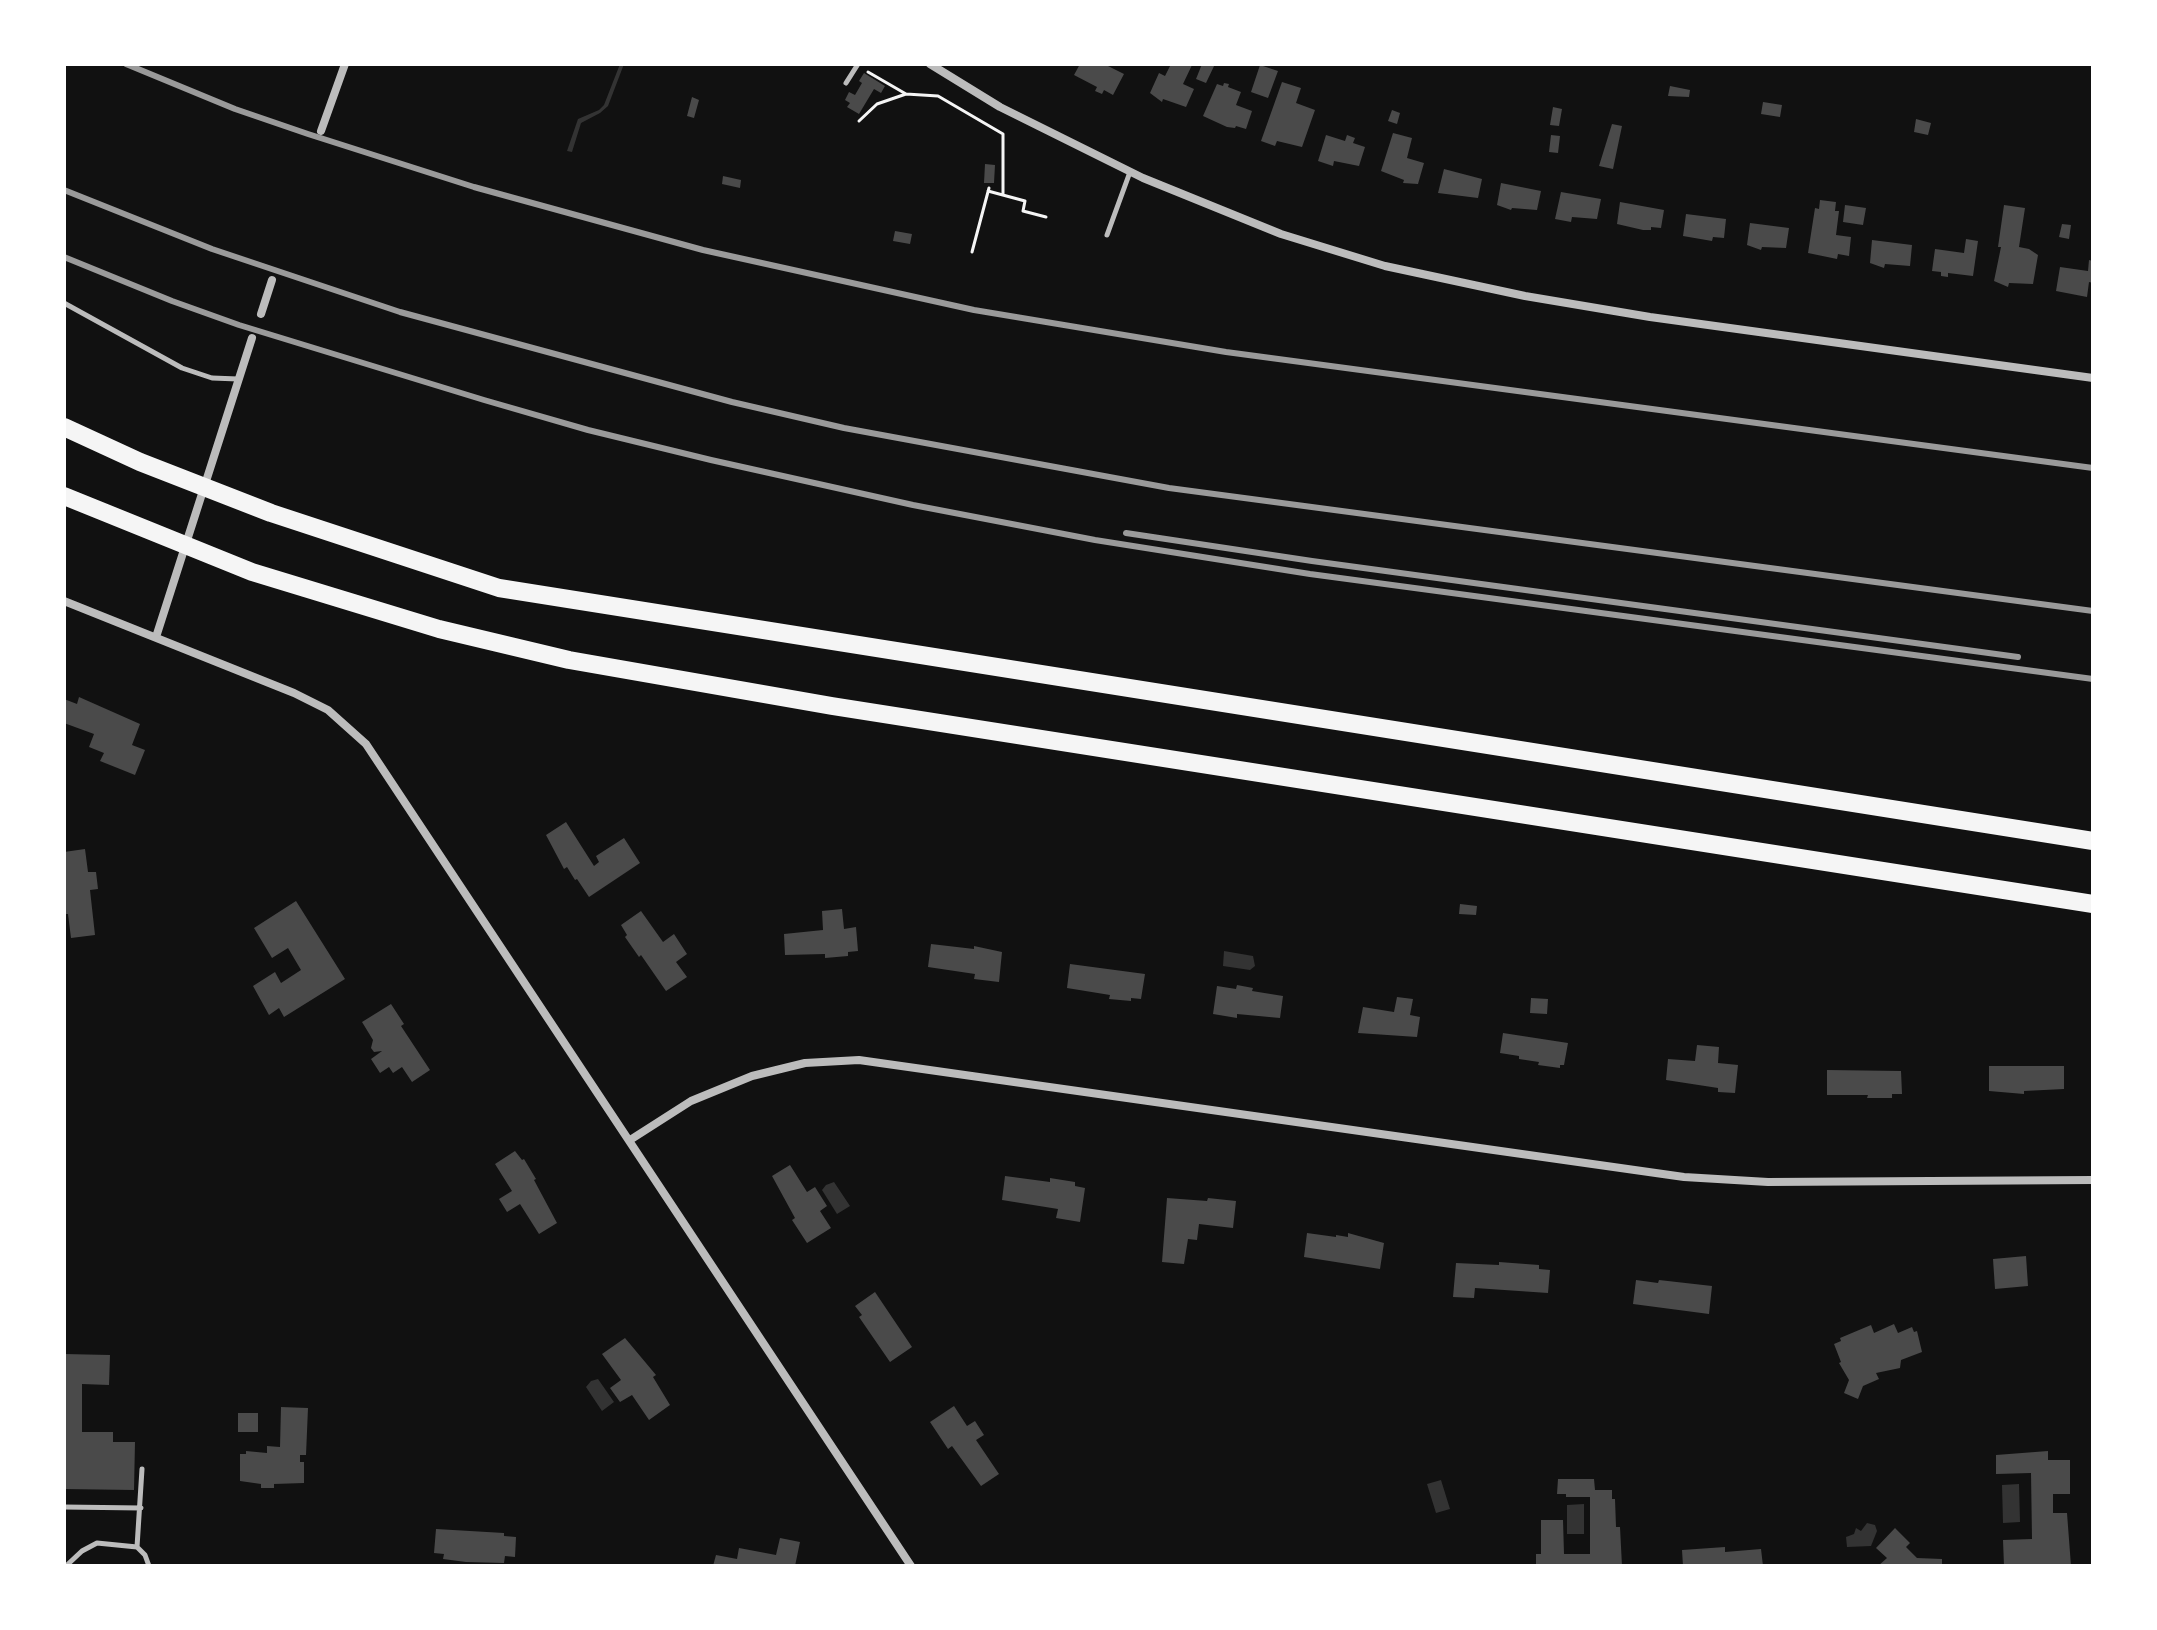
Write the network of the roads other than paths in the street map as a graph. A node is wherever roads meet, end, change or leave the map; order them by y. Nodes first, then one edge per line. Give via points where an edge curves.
1 (345, 64) edge
2 (930, 64) edge
3 (857, 65) edge
4 (846, 83) dead end
5 (321, 131) dead end
6 (1130, 172) junction
7 (1107, 235) dead end
8 (272, 280) dead end
9 (64, 303) edge
10 (261, 314) dead end
11 (252, 338) dead end
12 (2093, 378) edge
13 (239, 379) junction
14 (64, 427) edge
15 (64, 496) edge
16 (64, 601) edge
17 (156, 637) junction
18 (2093, 841) edge
19 (2093, 904) edge
20 (630, 1140) junction
21 (2093, 1180) edge
22 (142, 1469) dead end
23 (64, 1507) edge
24 (141, 1508) junction
25 (137, 1547) junction
26 (66, 1566) edge
27 (149, 1566) edge
28 (911, 1566) edge

1 - 5 street
2 - 6 street via 1000,107
3 - 4 lane
6 - 7 lane
6 - 12 street via 1281,234 1452,282 1650,317
8 - 10 street
9 - 13 lane via 182,368 212,378
11 - 13 street
13 - 17 street
14 - 18 highway via 271,513 499,588
15 - 19 highway via 252,572 452,632 634,673
16 - 17 street
17 - 20 street via 328,710 366,744
20 - 21 street via 691,1101 752,1076 805,1063 859,1060 1696,1178
20 - 28 street
22 - 24 lane
23 - 24 lane
24 - 25 lane
25 - 26 lane via 97,1543
25 - 27 lane

